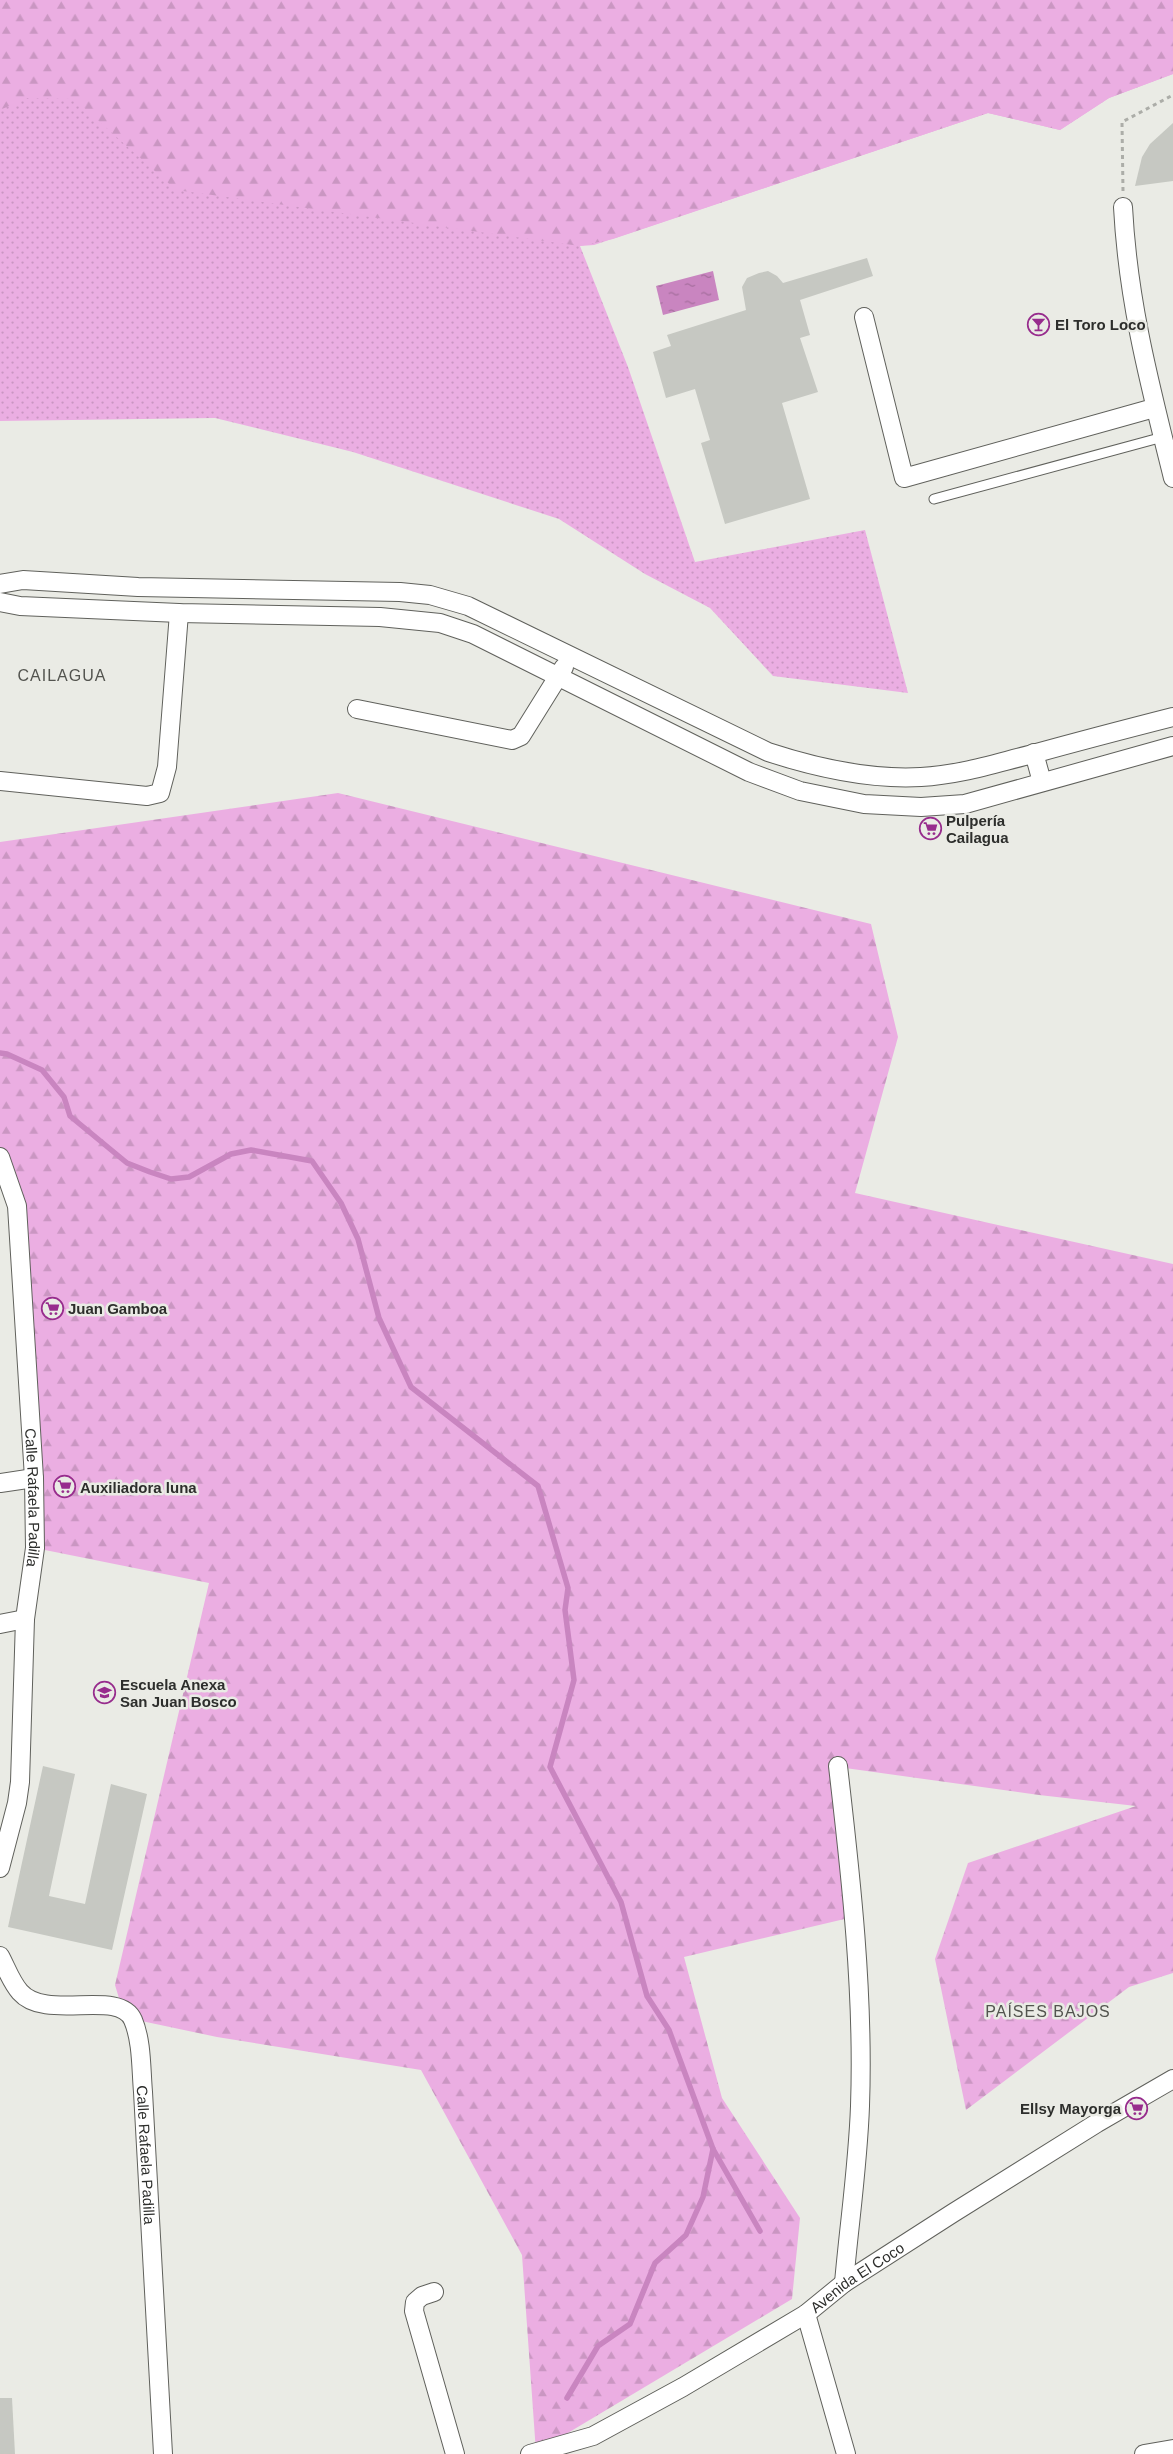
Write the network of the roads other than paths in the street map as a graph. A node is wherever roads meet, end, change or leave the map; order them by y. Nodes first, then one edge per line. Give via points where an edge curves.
1 (1123, 207) road end
2 (864, 317) dead end
3 (1154, 408) junction
4 (1163, 437) junction
5 (1173, 478) edge
6 (934, 499) dead end
7 (0, 584) edge
8 (138, 587) junction
9 (0, 602) edge
10 (137, 610) junction
11 (180, 613) junction
12 (570, 655) junction
13 (560, 676) junction
14 (357, 709) dead end
15 (1173, 717) edge
16 (1173, 746) edge
17 (1034, 753) junction
18 (0, 781) edge
19 (1042, 782) junction
20 (0, 1157) edge
21 (34, 1478) junction
22 (0, 1483) edge
23 (25, 1619) junction
24 (0, 1624) edge
25 (838, 1766) dead end
26 (9, 1804) edge
27 (0, 1868) edge
28 (0, 1956) edge
29 (1173, 2079) edge
30 (844, 2283) junction
31 (434, 2292) dead end
32 (806, 2314) junction
33 (1173, 2449) edge
34 (534, 2453) edge
35 (163, 2454) edge
36 (455, 2454) edge
37 (846, 2454) edge
38 (1144, 2454) edge

1 - 3 street via 1132,300
2 - 3 street via 904,478
3 - 4 street
4 - 5 street
4 - 6 lane
7 - 8 street via 23,580
8 - 10 street
8 - 12 street via 430,595 468,606
9 - 10 street via 20,606
10 - 11 street
11 - 13 street via 380,617 440,623 473,634
11 - 18 street via 167,767 160,792 147,796
12 - 13 street
12 - 17 street via 768,752 807,765 858,773 922,777 965,772
13 - 14 street via 521,736 512,740
13 - 19 street via 749,772 832,799 885,807 956,804
15 - 17 street
16 - 19 street
17 - 19 street
20 - 21 street, Calle Rafaela Padilla via 17,1206
21 - 22 street
21 - 23 street, Calle Rafaela Padilla via 35,1548
23 - 24 street
23 - 26 street, Calle Rafaela Padilla
25 - 30 street via 849,1861 859,2022 860,2106
26 - 27 street, Calle Rafaela Padilla
28 - 35 street, Calle Rafaela Padilla via 21,1994 46,2005 110,2005 122,2008 132,2019 143,2092
29 - 30 street, Avenida El Coco via 1096,2123
30 - 32 street, Avenida El Coco
31 - 36 street via 415,2302 414,2310
32 - 34 street, Avenida El Coco via 593,2436
32 - 37 street
33 - 38 street

